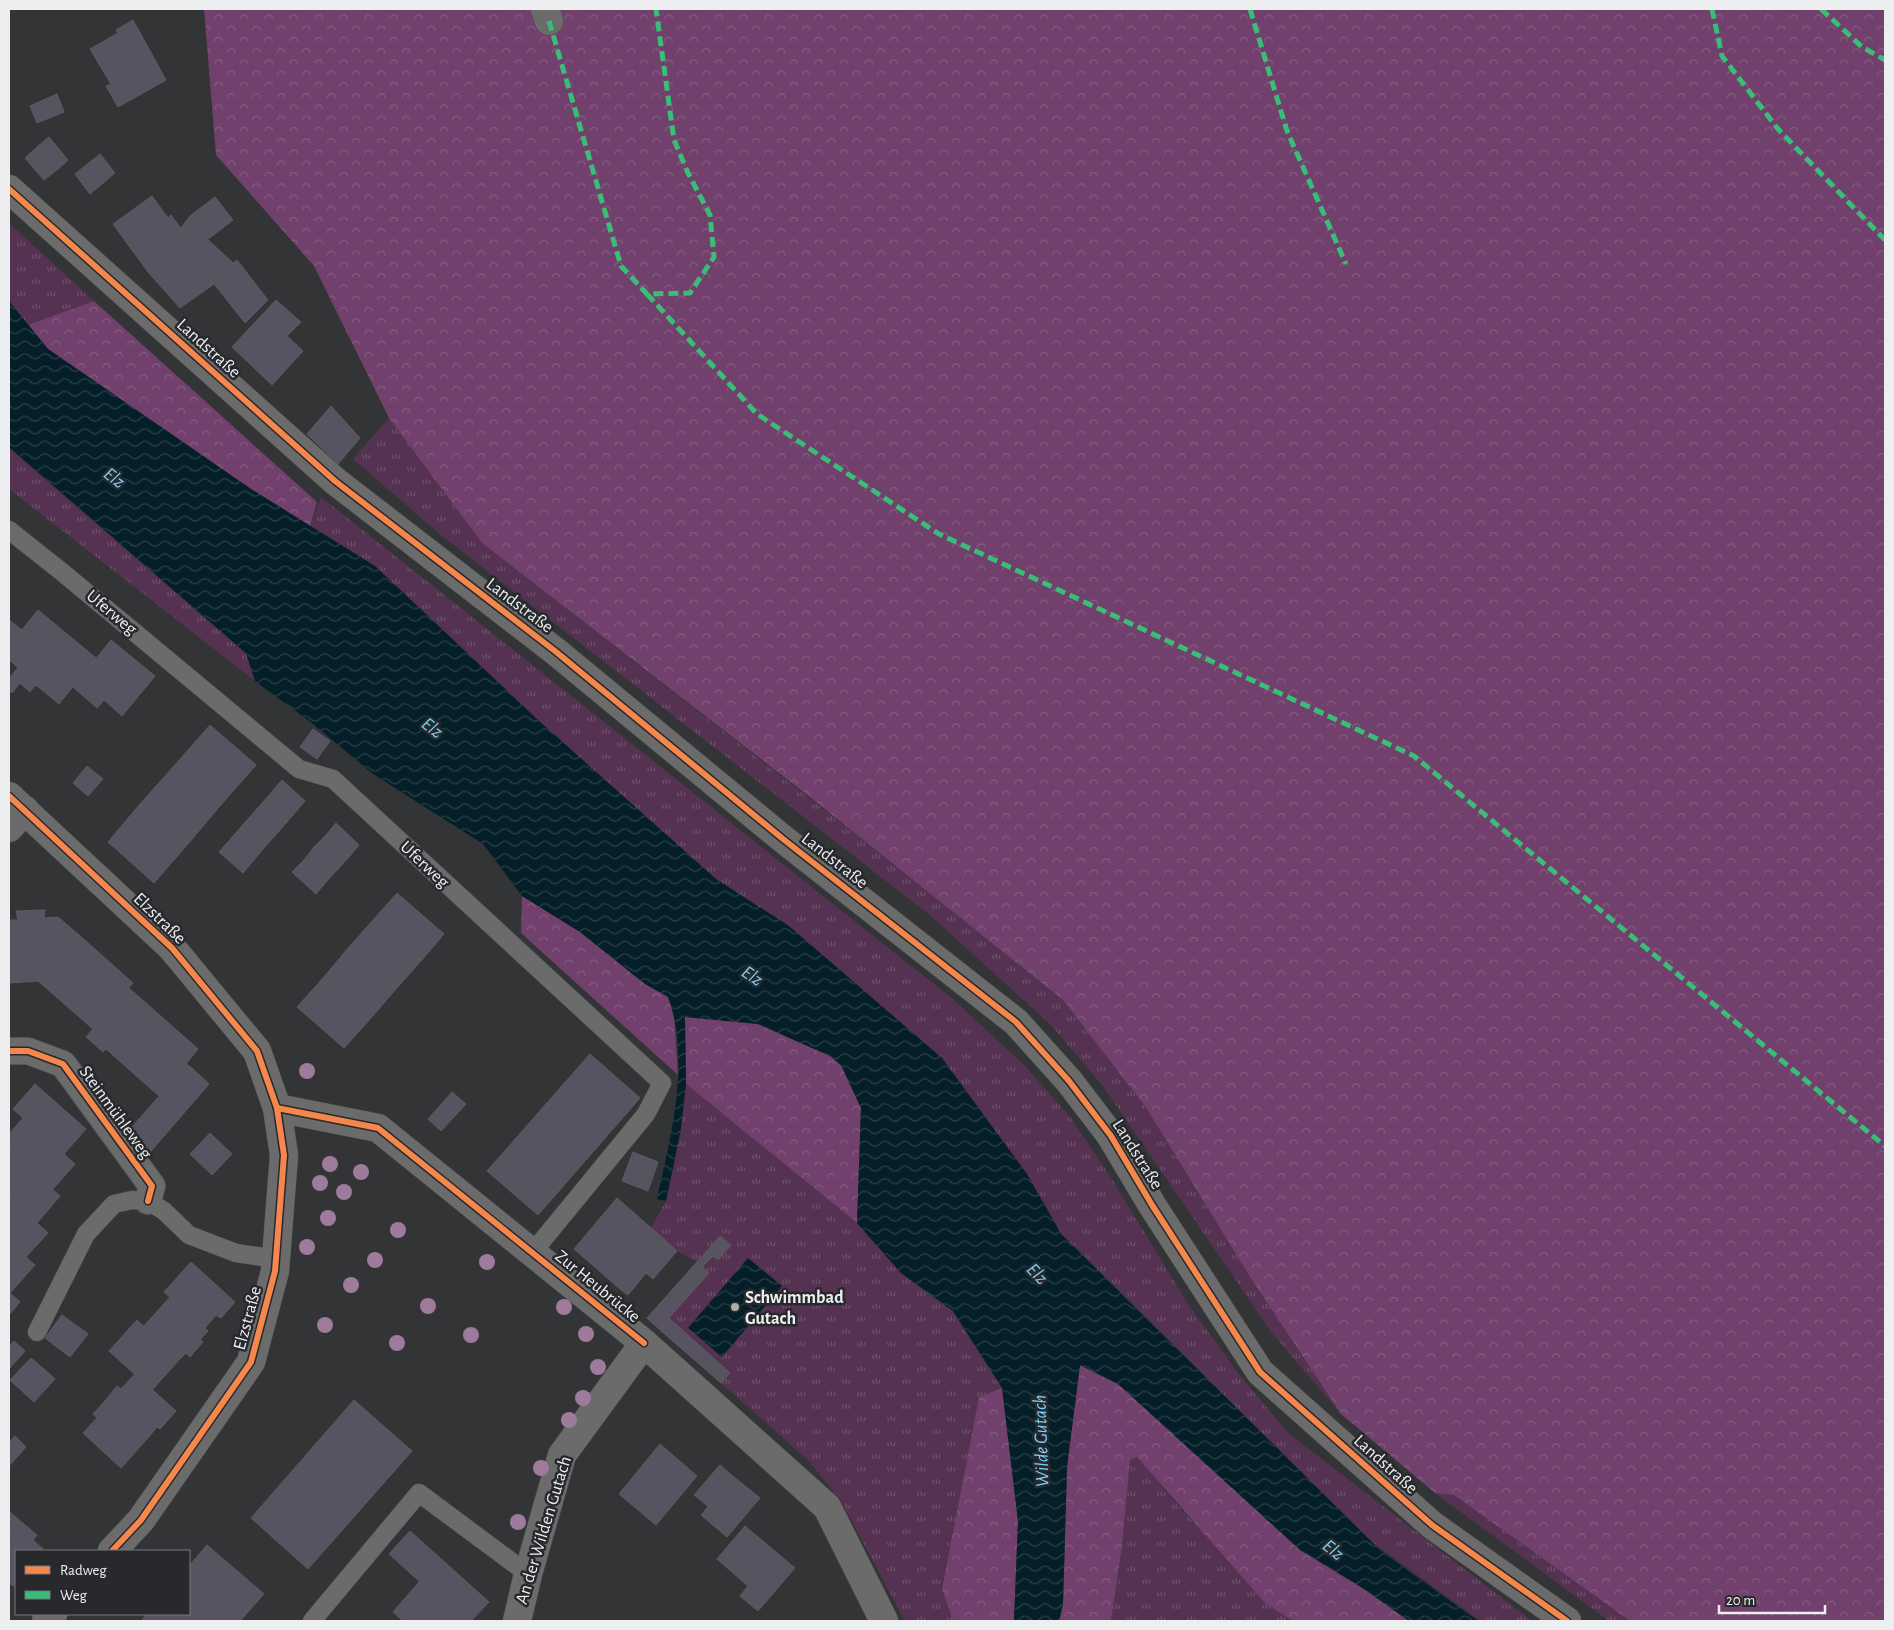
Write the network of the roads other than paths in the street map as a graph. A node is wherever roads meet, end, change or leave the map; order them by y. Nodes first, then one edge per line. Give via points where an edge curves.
1 (9, 189) edge
2 (9, 530) edge
3 (14, 812) edge
4 (9, 1051) edge
5 (277, 1108) junction
6 (148, 1201) junction
7 (532, 1253) junction
8 (276, 1259) junction
9 (37, 1332) dead end
10 (644, 1343) junction
11 (113, 1550) edge
12 (528, 1574) junction
13 (312, 1621) edge
14 (517, 1621) edge
15 (884, 1621) edge
16 (1566, 1621) edge

1 - 16 street, Landstraße via 335,481 554,651 783,839 1016,1022 1069,1081 1111,1136 1260,1372 1432,1525
2 - 7 lane, Uferweg via 299,768 333,778 662,1083 646,1114
3 - 5 street, Elzstraße via 172,948 258,1051
4 - 6 street, Steinmühleweg via 28,1051 63,1064 152,1186
5 - 7 street via 378,1128
5 - 8 street, Elzstraße via 284,1155
6 - 8 lane via 164,1210 189,1235 236,1253
6 - 9 lane via 114,1204 86,1234
7 - 10 street, Zur Heubrücke
8 - 11 street, Elzstraße via 251,1362 141,1520
10 - 12 street, An der Wilden Gutach via 562,1456
10 - 15 street, Zur Heubrücke via 826,1507
12 - 13 lane via 419,1493
12 - 14 street, An der Wilden Gutach

